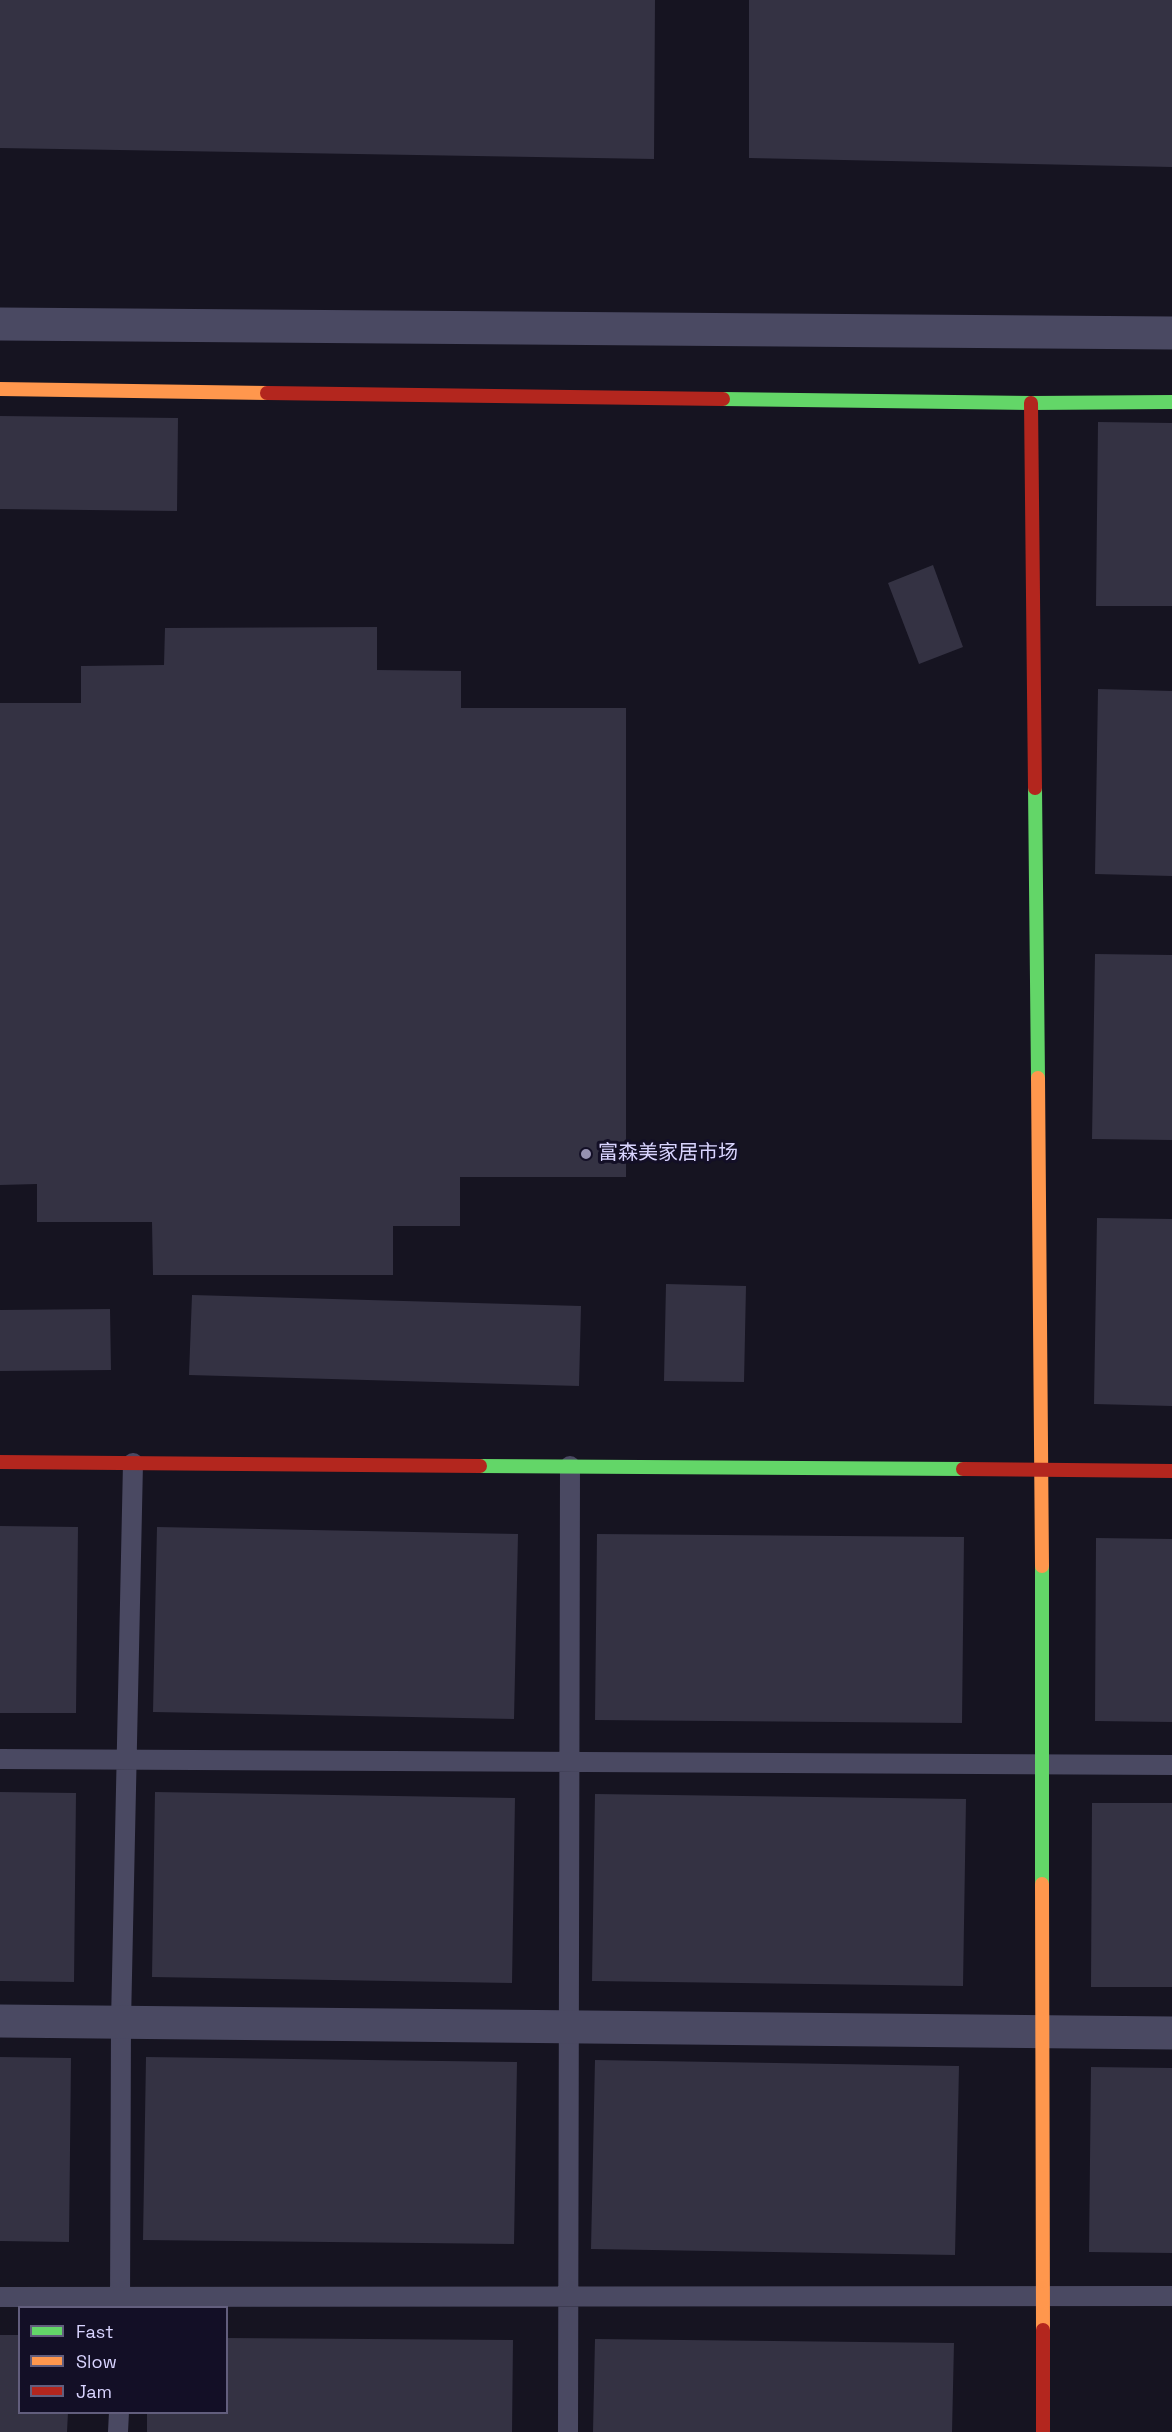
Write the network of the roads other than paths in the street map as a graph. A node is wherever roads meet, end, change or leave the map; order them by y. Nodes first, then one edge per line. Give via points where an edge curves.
1 (0, 324) edge
2 (1172, 333) edge
3 (0, 388) edge
4 (1172, 402) edge
5 (1031, 403) junction
6 (0, 1462) edge
7 (133, 1463) junction
8 (570, 1466) junction
9 (1042, 1470) junction
10 (1172, 1471) edge
11 (0, 1759) edge
12 (126, 1759) junction
13 (570, 1762) junction
14 (1043, 1765) junction
15 (1172, 1766) edge
16 (0, 2021) edge
17 (121, 2022) junction
18 (569, 2026) junction
19 (1042, 2031) junction
20 (1172, 2033) edge
21 (1172, 2296) edge
22 (0, 2297) edge
23 (568, 2297) junction
24 (1043, 2297) junction
25 (121, 2302) edge
26 (119, 2414) edge
27 (118, 2432) edge
28 (568, 2432) edge
29 (1043, 2432) edge

1 - 2 street
3 - 5 street
4 - 5 street
5 - 9 street
6 - 7 street
7 - 8 street
7 - 12 lane
8 - 9 street
8 - 13 lane
9 - 10 street
9 - 14 street
11 - 12 lane
12 - 13 lane
12 - 17 lane
13 - 14 lane
13 - 18 lane
14 - 15 lane
14 - 19 street
16 - 17 street
17 - 18 street
17 - 25 lane
18 - 19 street
18 - 23 lane
19 - 20 street
19 - 24 street
21 - 24 lane
22 - 25 lane
23 - 24 lane
23 - 25 lane
23 - 28 lane
24 - 29 street
26 - 27 lane

